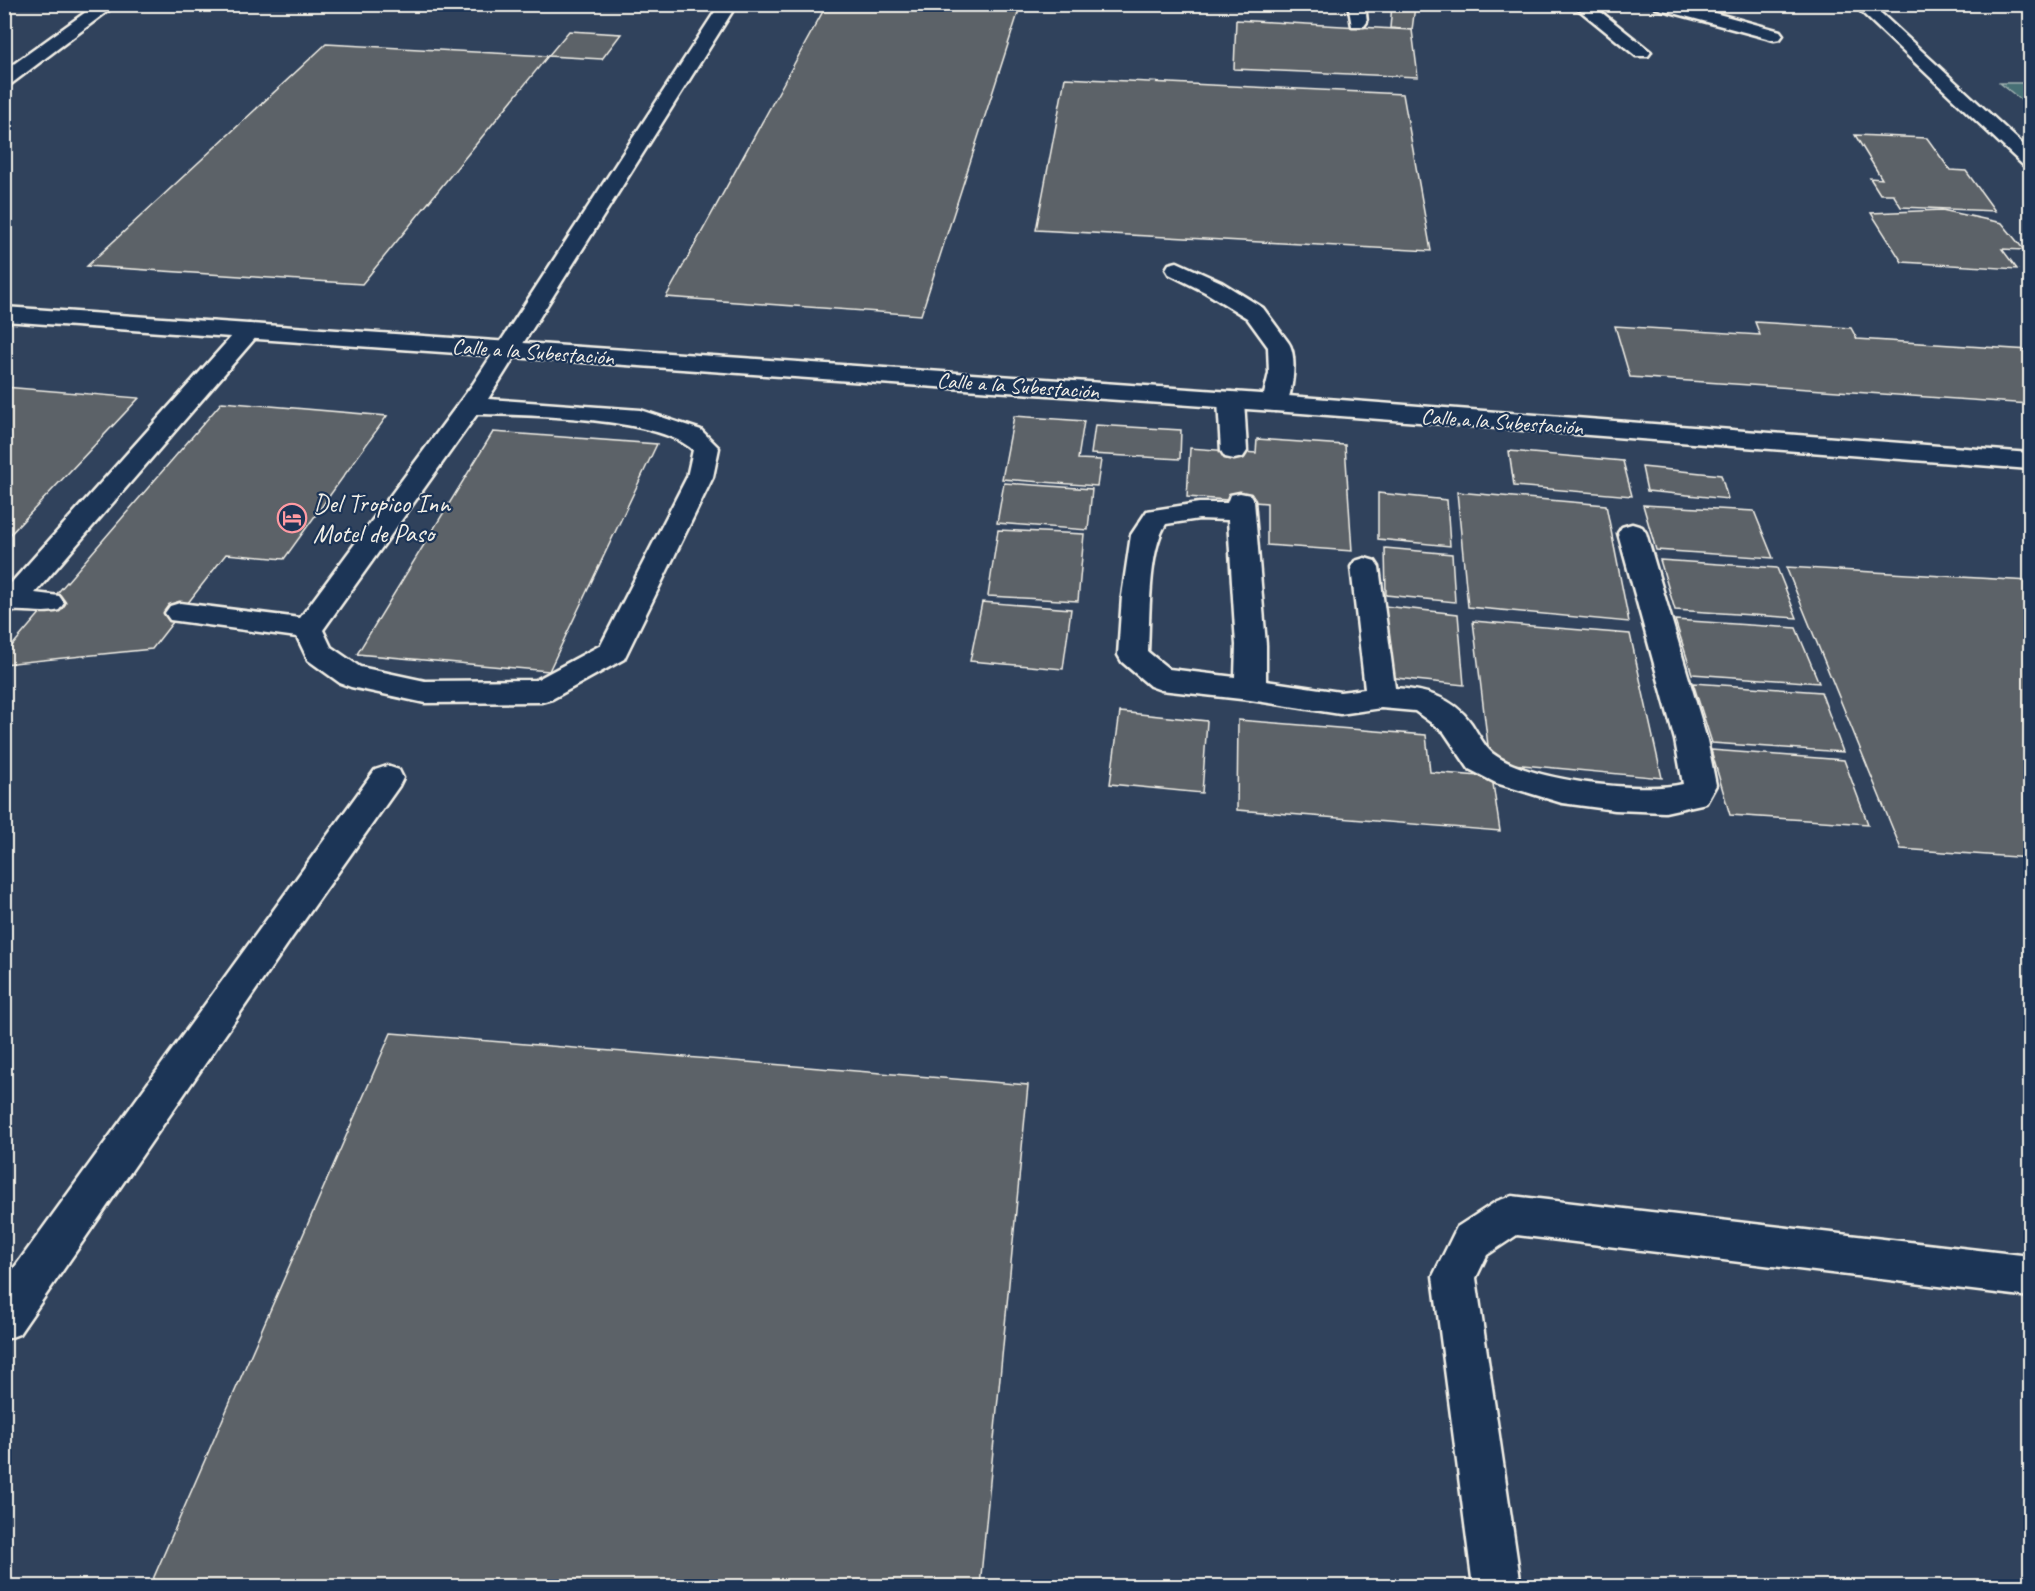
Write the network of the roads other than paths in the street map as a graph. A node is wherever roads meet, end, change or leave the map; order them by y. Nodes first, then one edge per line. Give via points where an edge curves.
1 (109, 4) edge
2 (729, 4) edge
3 (1580, 4) edge
4 (1661, 4) edge
5 (1861, 4) edge
6 (1774, 35) dead end
7 (1642, 52) dead end
8 (4, 80) edge
9 (2031, 160) edge
10 (1177, 269) dead end
11 (4, 315) edge
12 (249, 331) junction
13 (506, 350) junction
14 (1231, 400) junction
15 (1275, 403) junction
16 (470, 406) junction
17 (1234, 452) dead end
18 (2031, 461) edge
19 (1632, 533) dead end
20 (1365, 567) dead end
21 (8, 602) edge
22 (49, 603) dead end
23 (180, 613) dead end
24 (308, 629) junction
25 (1250, 689) junction
26 (1381, 697) junction
27 (387, 778) dead end
28 (2031, 1277) edge
29 (4, 1319) edge
30 (1497, 1587) edge

1 - 8 street
2 - 13 street
3 - 7 street
4 - 6 street
5 - 9 street
10 - 15 street via 1256,314 1280,347 1281,373
11 - 12 street, Calle a la Subestación
12 - 13 street, Calle a la Subestación
12 - 21 street
13 - 14 street, Calle a la Subestación
13 - 16 street
14 - 15 street, Calle a la Subestación
14 - 17 street
15 - 18 street, Calle a la Subestación
16 - 24 street
16 - 24 street via 640,418 692,435 705,448 700,477 613,652 541,691 425,692 351,676 319,653
19 - 26 street via 1691,740 1700,785 1694,794 1665,800 1614,798 1562,791 1508,775 1479,761 1455,724 1423,701
20 - 26 street
21 - 22 street
23 - 24 street
25 - 25 street via 1251,645 1240,506 1157,517 1145,535 1133,655 1161,679
25 - 26 street via 1340,703
27 - 29 street
28 - 30 street via 1512,1215 1472,1241 1454,1276

